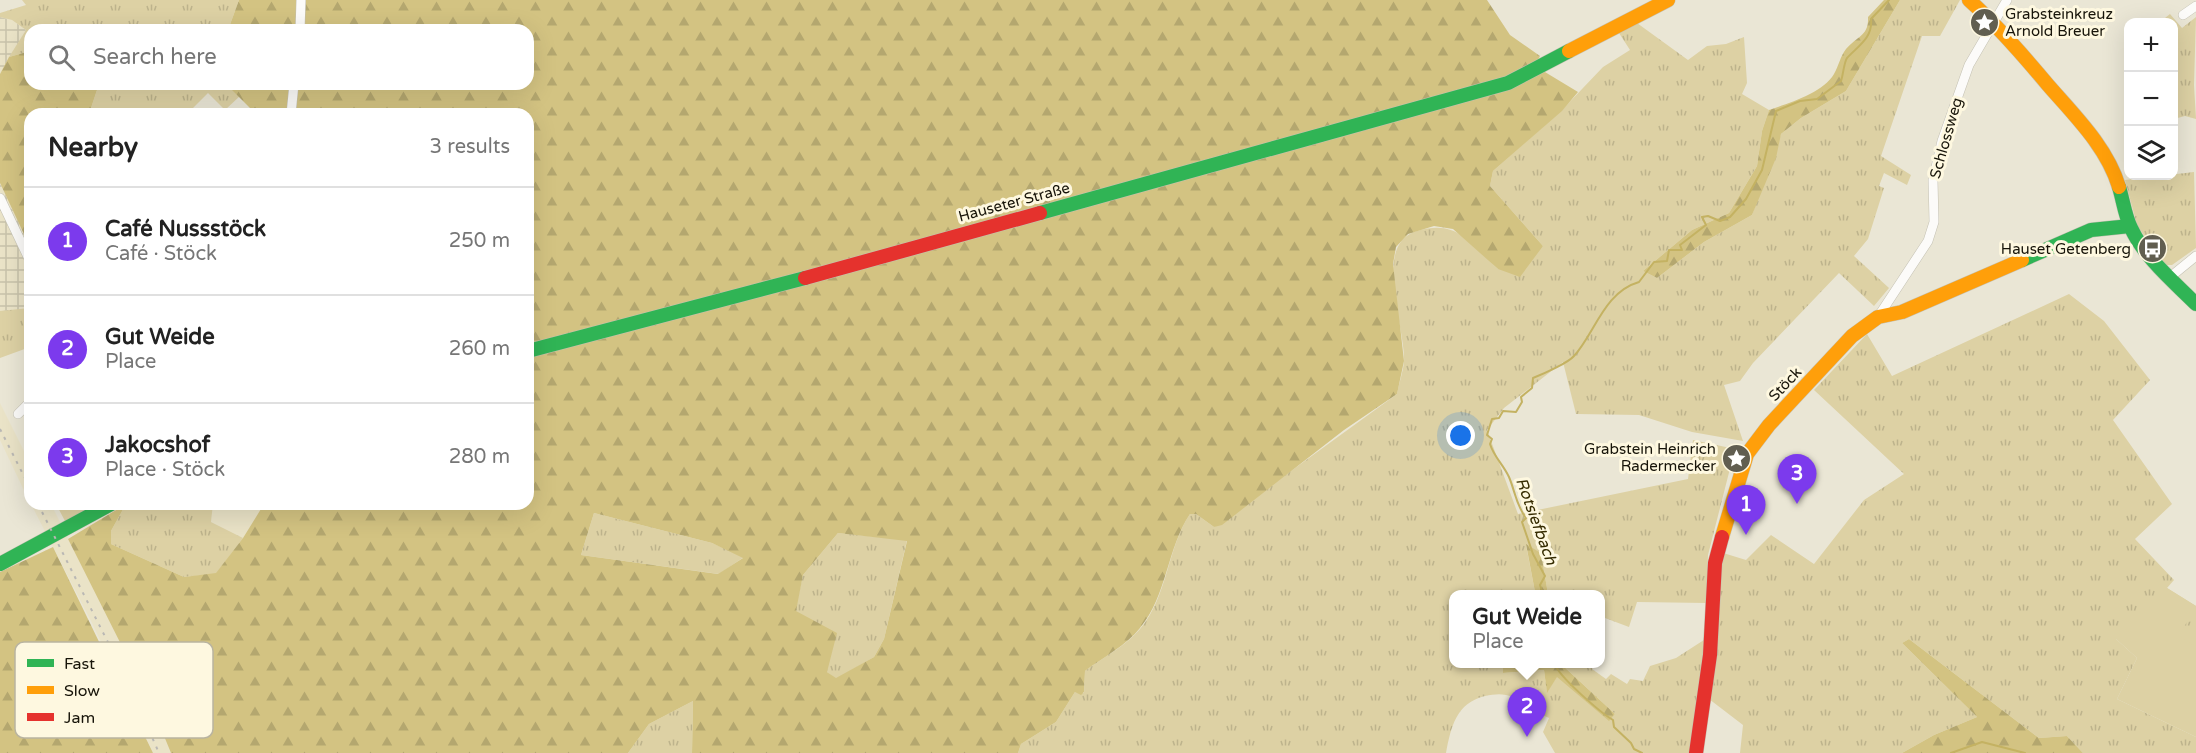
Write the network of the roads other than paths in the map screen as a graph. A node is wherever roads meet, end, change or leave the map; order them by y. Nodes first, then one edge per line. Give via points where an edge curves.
1 (301, 0) edge
2 (1668, 0) edge
3 (1969, 0) edge
4 (2007, 0) edge
5 (2196, 6) edge
6 (2183, 15) dead end
7 (1995, 23) junction
8 (300, 24) edge
9 (293, 90) edge
10 (292, 108) edge
11 (0, 198) edge
12 (2130, 226) junction
13 (24, 248) edge
14 (2196, 256) edge
15 (2169, 278) junction
16 (2196, 304) edge
17 (1878, 317) junction
18 (534, 349) edge
19 (24, 408) edge
20 (18, 414) dead end
21 (100, 510) edge
22 (0, 564) edge
23 (1696, 753) edge

1 - 8 street
2 - 18 street, Hauseter Straße via 1508,83
3 - 7 street
4 - 7 street, Schlossweg
5 - 6 street
7 - 12 street via 2101,148 2113,168
7 - 17 street, Schlossweg via 1968,65 1942,141 1933,180 1934,222 1928,241
9 - 10 street
11 - 13 street
12 - 15 street via 2145,252
12 - 17 street, Stöck via 2091,230 1902,312
14 - 15 street
15 - 16 street
17 - 23 street, Stöck via 1852,336 1747,454 1732,494 1715,563 1710,655
19 - 20 street
21 - 22 street

